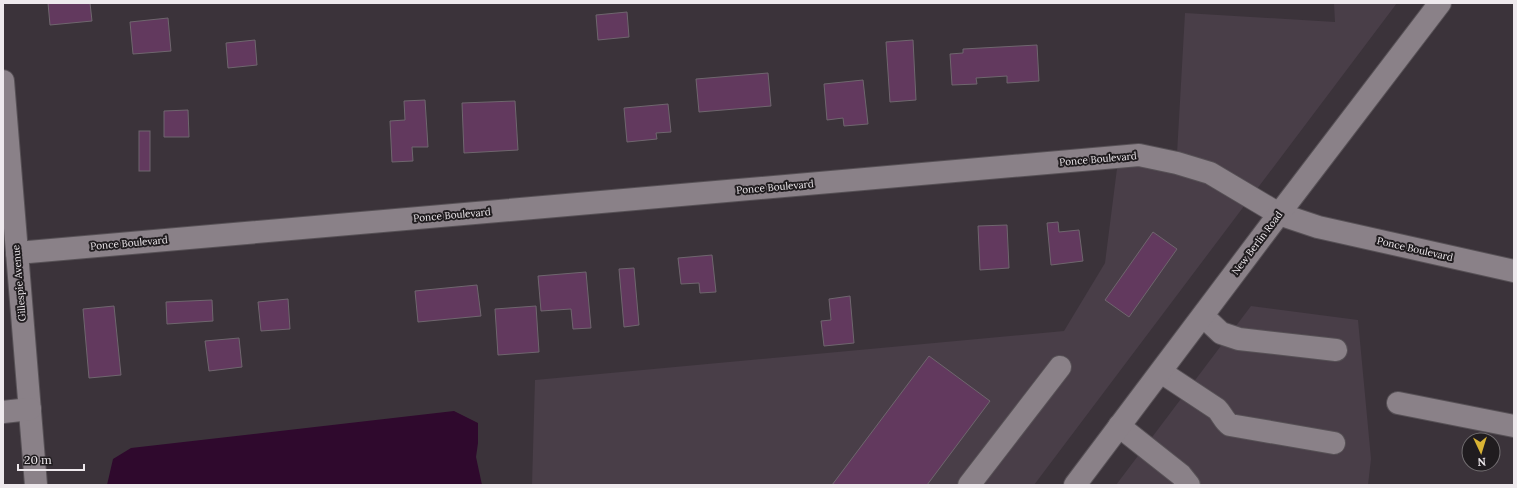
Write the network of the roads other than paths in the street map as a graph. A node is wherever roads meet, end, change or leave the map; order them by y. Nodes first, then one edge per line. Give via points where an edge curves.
1 (1440, 3) edge
2 (3, 81) edge
3 (1279, 214) junction
4 (17, 253) junction
5 (1514, 271) edge
6 (1203, 316) junction
7 (1336, 350) dead end
8 (1060, 367) dead end
9 (1161, 372) junction
10 (1398, 403) dead end
11 (30, 409) junction
12 (3, 412) edge
13 (1119, 426) junction
14 (1514, 426) edge
15 (1334, 443) dead end
16 (36, 485) edge
17 (969, 485) edge
18 (1075, 485) edge
19 (1189, 485) edge

1 - 3 street, New Berlin Road
2 - 4 street, Gillespie Avenue
3 - 4 street, Ponce Boulevard via 1210,173 1177,163 1139,156
3 - 5 street, Ponce Boulevard via 1318,227
3 - 6 street, New Berlin Road
4 - 11 street, Gillespie Avenue
6 - 7 street via 1221,333 1239,340
6 - 9 street, New Berlin Road
8 - 17 street
9 - 13 street, New Berlin Road
9 - 15 street via 1217,409 1230,426
10 - 14 street
11 - 12 street
11 - 16 street, Gillespie Avenue
13 - 18 street, New Berlin Road
13 - 19 street via 1182,475

